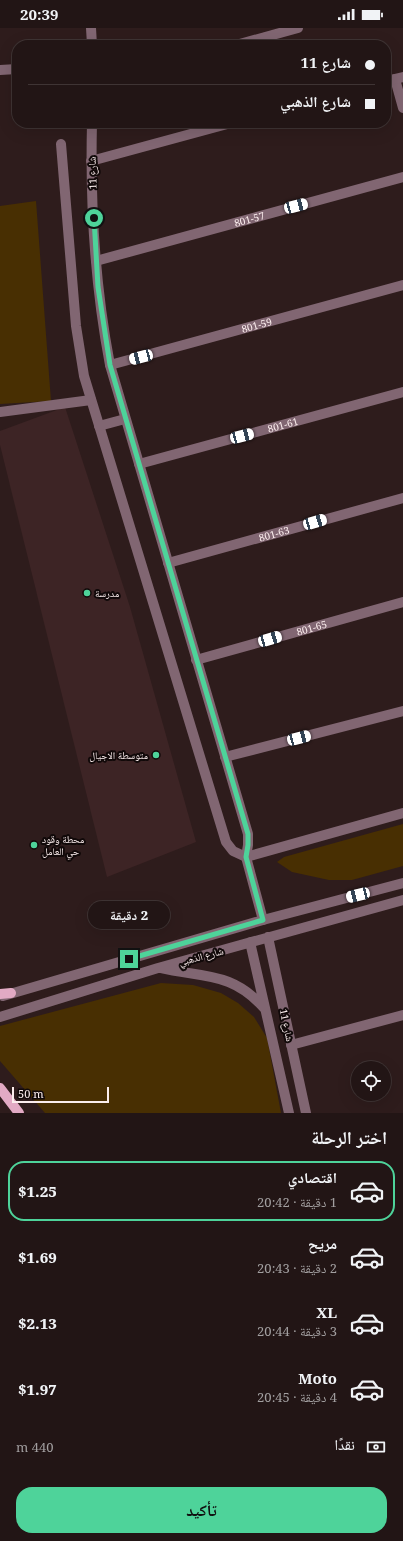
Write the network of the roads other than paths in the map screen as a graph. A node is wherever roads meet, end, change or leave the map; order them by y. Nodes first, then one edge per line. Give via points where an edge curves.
1 (91, 28) edge
2 (298, 28) edge
3 (92, 40) edge
4 (254, 40) edge
5 (12, 69) edge
6 (0, 70) edge
7 (395, 79) edge
8 (403, 108) edge
9 (92, 128) edge
10 (213, 128) edge
11 (61, 144) dead end
12 (91, 161) junction
13 (403, 177) edge
14 (96, 261) junction
15 (403, 285) edge
16 (110, 365) junction
17 (403, 392) edge
18 (91, 400) junction
19 (0, 412) edge
20 (125, 419) junction
21 (98, 426) junction
22 (139, 464) junction
23 (403, 498) edge
24 (168, 563) junction
25 (403, 602) edge
26 (196, 660) junction
27 (403, 711) edge
28 (225, 757) junction
29 (403, 813) edge
30 (246, 857) junction
31 (403, 883) edge
32 (403, 900) edge
33 (263, 920) junction
34 (268, 937) junction
35 (250, 942) junction
36 (158, 968) junction
37 (0, 994) edge
38 (12, 994) junction
39 (0, 997) edge
40 (265, 1010) junction
41 (403, 1015) edge
42 (0, 1017) edge
43 (291, 1045) junction
44 (0, 1088) edge
45 (19, 1113) edge
46 (289, 1113) edge
47 (306, 1113) edge

1 - 3 street
2 - 4 street
5 - 6 street
7 - 8 street
9 - 12 street, شارع 11
10 - 12 street
11 - 18 street via 76,326 84,376
12 - 14 street, شارع 11
13 - 14 street, 801-57
14 - 16 street, شارع 11
15 - 16 street, 801-59
16 - 20 street, شارع 11
17 - 22 street, 801-61
18 - 19 street
18 - 21 street
20 - 21 street
20 - 22 street, شارع 11
21 - 30 street via 224,837 233,851
22 - 24 street, شارع 11
23 - 24 street, 801-63
24 - 26 street, شارع 11
25 - 26 street, 801-65
26 - 28 street, شارع 11
27 - 28 street
28 - 30 street, شارع 11 via 248,834
29 - 30 street
30 - 33 street, شارع 11
31 - 33 street, شارع الذهبي
32 - 34 street, شارع الذهبي
33 - 38 street, شارع الذهبي
34 - 35 street, شارع الذهبي
34 - 43 street, شارع 11
35 - 36 street, شارع الذهبي
35 - 40 street, شارع 11
36 - 40 street via 226,981 242,988
36 - 42 street, شارع الذهبي
37 - 38 main road
38 - 39 street, شارع الذهبي
40 - 46 street, شارع 11
41 - 43 street
43 - 47 street, شارع 11
44 - 45 main road

